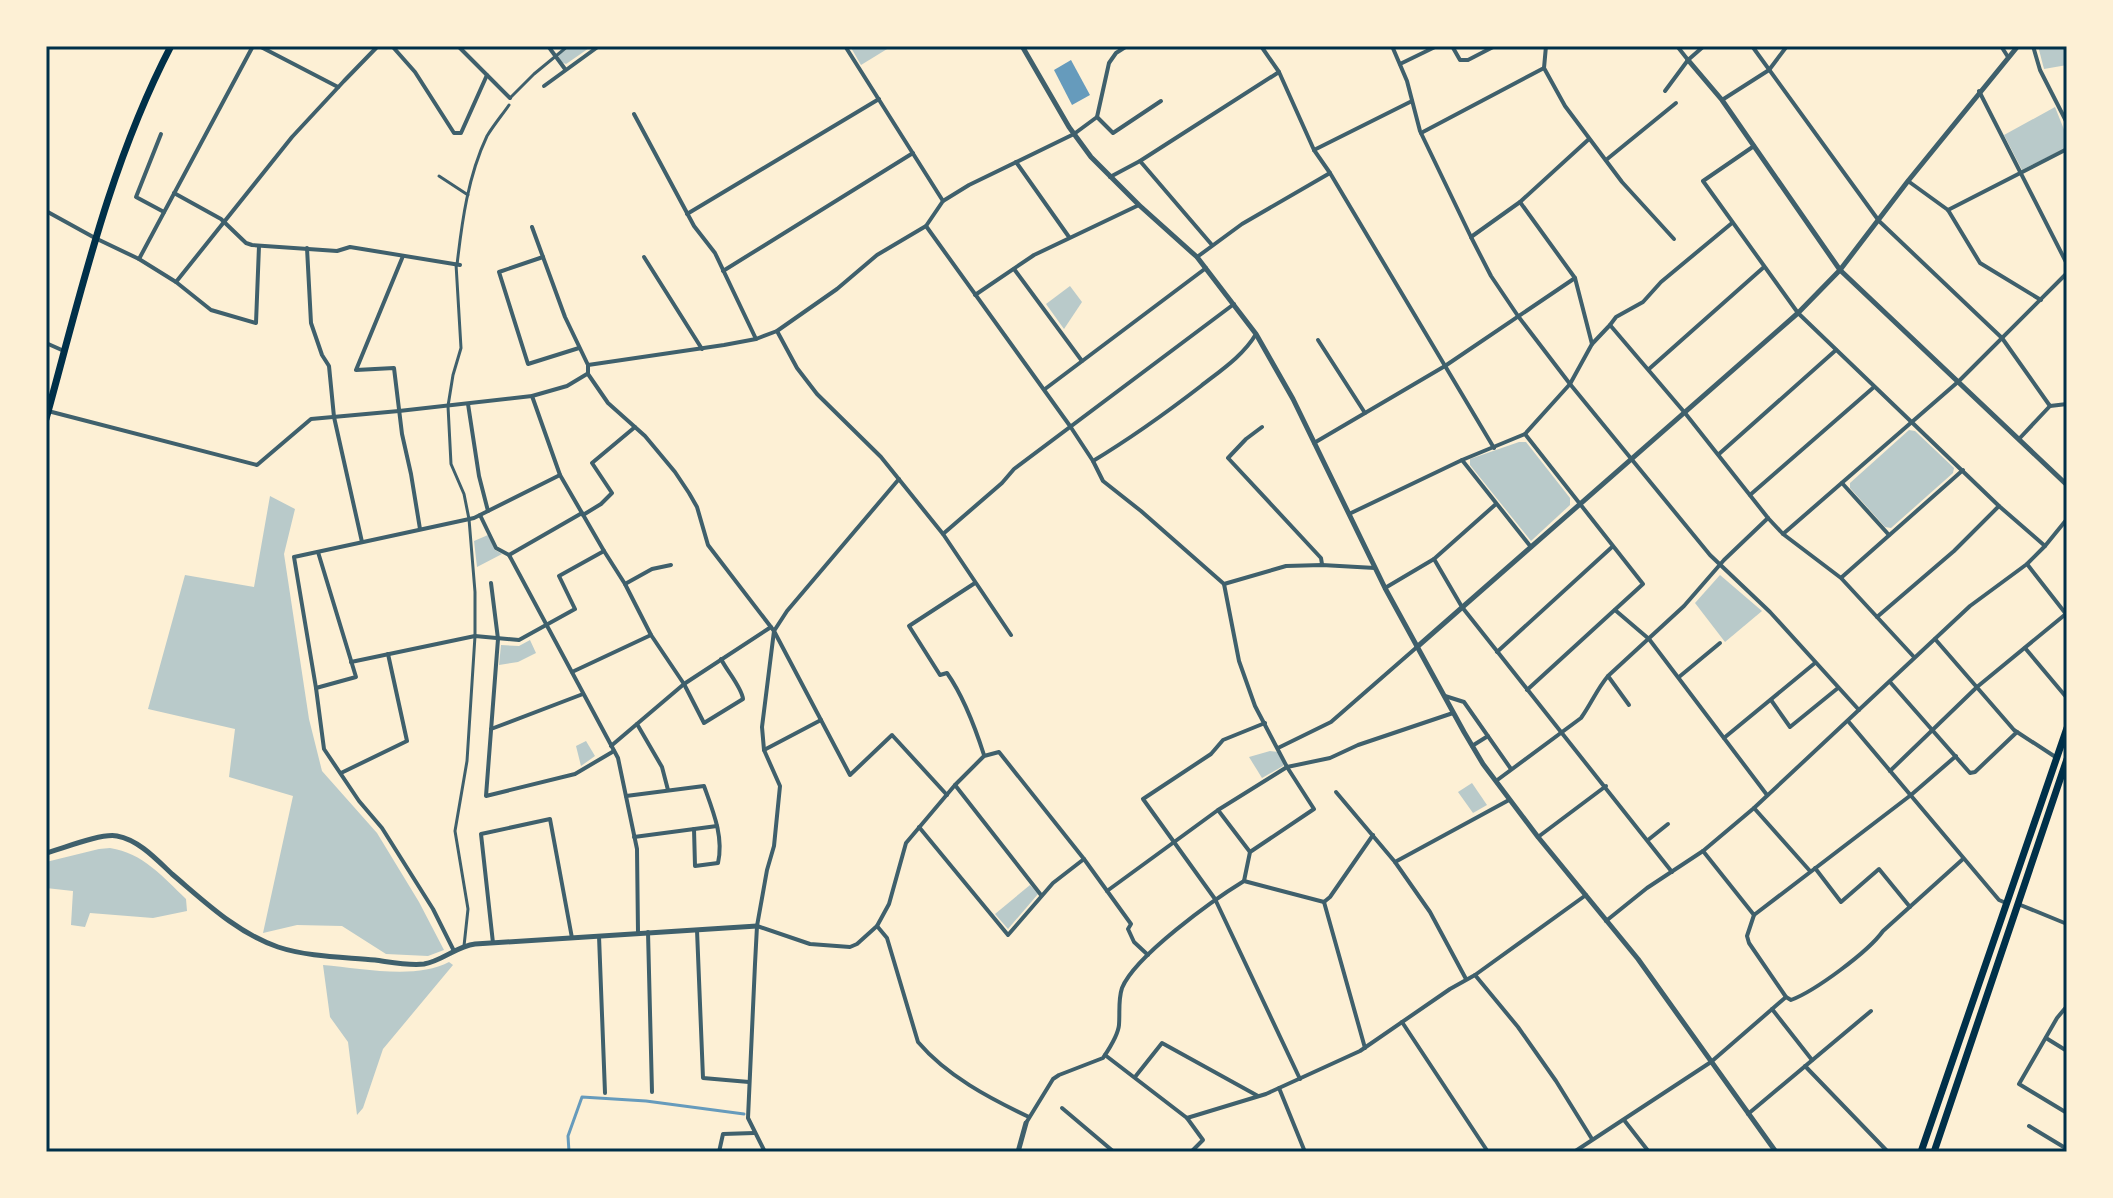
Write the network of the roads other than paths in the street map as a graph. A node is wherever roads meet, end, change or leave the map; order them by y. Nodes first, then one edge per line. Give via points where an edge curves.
1 (171, 46) edge
2 (253, 46) edge
3 (259, 46) edge
4 (378, 46) edge
5 (392, 46) edge
6 (458, 46) edge
7 (548, 46) edge
8 (568, 46) edge
9 (599, 46) edge
10 (845, 46) edge
11 (1022, 46) edge
12 (1127, 46) edge
13 (1261, 46) edge
14 (1392, 46) edge
15 (1437, 46) edge
16 (1452, 46) edge
17 (1495, 46) edge
18 (1546, 46) edge
19 (1677, 46) edge
20 (1704, 46) edge
21 (1752, 46) edge
22 (1787, 46) edge
23 (2001, 46) edge
24 (2018, 46) edge
25 (2033, 46) edge
26 (555, 55) junction
27 (2009, 58) junction
28 (1688, 60) junction
29 (1400, 64) junction
30 (1544, 68) junction
31 (565, 69) junction
32 (1769, 70) junction
33 (1279, 72) junction
34 (487, 75) junction
35 (544, 86) dead end
36 (338, 87) junction
37 (1665, 91) dead end
38 (1979, 91) junction
39 (510, 98) joint
40 (879, 99) junction
41 (1722, 100) junction
42 (1161, 101) dead end
43 (1412, 101) junction
44 (1676, 103) dead end
45 (509, 105) dead end
46 (634, 114) dead end
47 (1097, 117) junction
48 (2067, 123) edge
49 (1421, 133) junction
50 (161, 134) dead end
51 (1074, 134) junction
52 (1589, 139) junction
53 (1754, 146) junction
54 (2067, 149) edge
55 (1314, 150) junction
56 (913, 153) junction
57 (1606, 160) junction
58 (1140, 161) junction
59 (1016, 162) junction
60 (1330, 173) junction
61 (2021, 173) junction
62 (439, 176) dead end
63 (1110, 177) junction
64 (1908, 181) junction
65 (174, 193) junction
66 (468, 195) junction
67 (943, 201) junction
68 (1520, 202) junction
69 (1139, 205) junction
70 (1948, 210) junction
71 (46, 211) edge
72 (164, 212) junction
73 (687, 214) junction
74 (1879, 221) junction
75 (225, 223) junction
76 (1732, 223) junction
77 (926, 226) junction
78 (532, 227) dead end
79 (1069, 237) junction
80 (1471, 237) junction
81 (95, 238) junction
82 (1674, 239) dead end
83 (1212, 245) junction
84 (259, 246) junction
85 (307, 248) junction
86 (403, 256) junction
87 (543, 257) junction
88 (644, 257) dead end
89 (1197, 257) junction
90 (139, 259) junction
91 (2067, 264) edge
92 (458, 265) junction
93 (1764, 267) junction
94 (1206, 268) junction
95 (1014, 269) junction
96 (1840, 270) junction
97 (723, 271) junction
98 (2067, 273) edge
99 (1575, 278) junction
100 (176, 282) junction
101 (975, 295) junction
102 (2041, 300) junction
103 (1234, 304) junction
104 (1798, 313) junction
105 (1518, 316) junction
106 (1610, 325) junction
107 (777, 331) junction
108 (1256, 334) junction
109 (2002, 338) junction
110 (756, 339) junction
111 (1318, 340) dead end
112 (46, 343) edge
113 (1592, 344) junction
114 (579, 348) junction
115 (702, 349) junction
116 (1836, 350) junction
117 (64, 351) junction
118 (1082, 361) junction
119 (588, 365) junction
120 (1445, 366) junction
121 (1648, 370) junction
122 (588, 374) junction
123 (1959, 381) junction
124 (1570, 384) junction
125 (1874, 387) junction
126 (1045, 389) junction
127 (532, 396) junction
128 (468, 404) junction
129 (2067, 404) edge
130 (448, 406) junction
131 (2050, 406) junction
132 (399, 411) junction
133 (1365, 413) junction
134 (1685, 413) junction
135 (47, 415) edge
136 (334, 417) junction
137 (1912, 421) junction
138 (1070, 426) junction
139 (635, 427) junction
140 (1262, 427) dead end
141 (1525, 434) junction
142 (2019, 439) junction
143 (1314, 443) junction
144 (1494, 448) junction
145 (1719, 454) junction
146 (1462, 460) junction
147 (1632, 460) junction
148 (1093, 461) junction
149 (1963, 470) junction
150 (560, 475) junction
151 (899, 479) junction
152 (1842, 483) junction
153 (2067, 485) edge
154 (1750, 495) junction
155 (1496, 504) junction
156 (1581, 504) junction
157 (1999, 506) junction
158 (488, 511) junction
159 (582, 514) junction
160 (1349, 514) junction
161 (480, 515) junction
162 (1768, 518) junction
163 (469, 519) junction
164 (2067, 519) edge
165 (420, 529) junction
166 (943, 534) junction
167 (1783, 534) junction
168 (1889, 536) junction
169 (362, 542) junction
170 (2045, 546) junction
171 (1531, 547) junction
172 (1612, 547) junction
173 (604, 551) junction
174 (318, 552) junction
175 (509, 555) junction
176 (1434, 559) junction
177 (2027, 564) junction
178 (671, 565) dead end
179 (1322, 565) junction
180 (1719, 566) junction
181 (1375, 568) junction
182 (1841, 578) junction
183 (491, 583) dead end
184 (975, 583) junction
185 (625, 584) junction
186 (1224, 584) junction
187 (1385, 588) junction
188 (1462, 607) junction
189 (1615, 610) junction
190 (2067, 614) edge
191 (1877, 617) junction
192 (547, 626) junction
193 (772, 629) junction
194 (651, 635) junction
195 (1011, 635) dead end
196 (475, 636) junction
197 (498, 639) junction
198 (1649, 639) junction
199 (1935, 639) junction
200 (1720, 643) dead end
201 (1417, 647) junction
202 (2025, 648) junction
203 (1497, 652) junction
204 (388, 654) junction
205 (1914, 658) junction
206 (721, 659) junction
207 (351, 662) junction
208 (1815, 663) junction
209 (572, 672) junction
210 (1608, 676) junction
211 (1679, 677) junction
212 (1890, 682) junction
213 (684, 684) junction
214 (1977, 687) junction
215 (316, 688) junction
216 (1838, 688) junction
217 (1527, 690) junction
218 (583, 694) junction
219 (1445, 696) junction
220 (2067, 698) edge
221 (1771, 700) junction
222 (1629, 705) dead end
223 (1859, 710) junction
224 (1453, 713) junction
225 (821, 720) junction
226 (1848, 721) junction
227 (1265, 723) junction
228 (637, 724) junction
229 (2067, 728) edge
230 (491, 729) junction
231 (1933, 729) junction
232 (1562, 732) junction
233 (2017, 732) junction
234 (1488, 736) junction
235 (1724, 738) junction
236 (1472, 746) junction
237 (613, 748) junction
238 (1278, 748) junction
239 (764, 750) junction
240 (984, 756) junction
241 (1956, 756) junction
242 (2057, 758) junction
243 (2067, 759) edge
244 (1287, 767) junction
245 (1512, 770) junction
246 (1890, 771) junction
247 (341, 773) junction
248 (1495, 781) junction
249 (955, 785) junction
250 (1606, 786) junction
251 (668, 791) junction
252 (1336, 792) dead end
253 (947, 795) junction
254 (1767, 795) junction
255 (1911, 795) junction
256 (626, 796) junction
257 (1510, 800) junction
258 (1754, 808) junction
259 (1218, 810) junction
260 (1668, 824) dead end
261 (717, 826) junction
262 (919, 827) junction
263 (694, 829) junction
264 (1373, 835) junction
265 (634, 837) junction
266 (1538, 837) junction
267 (1648, 840) junction
268 (1174, 842) junction
269 (1703, 851) junction
270 (1250, 852) junction
271 (46, 853) edge
272 (1084, 859) junction
273 (1963, 859) junction
274 (1395, 862) junction
275 (1812, 870) junction
276 (1672, 872) junction
277 (1244, 881) junction
278 (1107, 891) junction
279 (1041, 895) junction
280 (1586, 895) junction
281 (1215, 899) junction
282 (1324, 902) junction
283 (2006, 903) junction
284 (2018, 904) junction
285 (1911, 907) junction
286 (1754, 915) junction
287 (1606, 921) junction
288 (2067, 924) edge
289 (757, 926) junction
290 (877, 926) junction
291 (697, 930) junction
292 (648, 932) junction
293 (638, 933) junction
294 (599, 936) junction
295 (572, 938) junction
296 (493, 943) junction
297 (464, 946) junction
298 (454, 951) junction
299 (1148, 955) junction
300 (1475, 975) junction
301 (1466, 979) junction
302 (1786, 997) junction
303 (2067, 1006) edge
304 (1772, 1009) junction
305 (1871, 1011) dead end
306 (1402, 1022) junction
307 (2046, 1038) junction
308 (1365, 1048) junction
309 (2067, 1051) edge
310 (1105, 1055) junction
311 (1812, 1060) junction
312 (1711, 1062) junction
313 (1805, 1066) junction
314 (1135, 1077) junction
315 (1300, 1079) junction
316 (750, 1082) junction
317 (1279, 1088) junction
318 (652, 1092) dead end
319 (605, 1093) dead end
320 (1258, 1096) junction
321 (1062, 1108) dead end
322 (2067, 1113) edge
323 (1748, 1114) junction
324 (1187, 1118) junction
325 (1027, 1120) junction
326 (1624, 1120) junction
327 (2029, 1126) dead end
328 (756, 1133) junction
329 (1592, 1140) junction
330 (2066, 1150) edge
331 (719, 1152) edge
332 (765, 1152) edge
333 (1018, 1152) edge
334 (1114, 1152) edge
335 (1191, 1152) edge
336 (1305, 1152) edge
337 (1488, 1152) edge
338 (1574, 1152) edge
339 (1649, 1152) edge
340 (1776, 1152) edge
341 (1888, 1152) edge
342 (1921, 1152) edge
343 (1934, 1152) edge

1 - 81 main road via 136,120
2 - 65 street
3 - 36 street
4 - 36 street
5 - 34 street via 454,133 461,133
6 - 34 street
7 - 26 street
8 - 26 street
9 - 31 street
10 - 40 street
11 - 51 street
12 - 47 street via 1109,63
13 - 33 street
14 - 29 street
15 - 29 street
16 - 17 street via 1460,60
18 - 30 street
19 - 28 street
20 - 28 street
21 - 32 street
22 - 32 street
23 - 27 street
24 - 27 street
25 - 48 street
26 - 31 street
26 - 39 street
27 - 38 street
28 - 37 street
28 - 41 street
29 - 43 street
30 - 49 street
30 - 52 street
31 - 35 street
32 - 41 street
32 - 74 street
33 - 55 street
33 - 58 street
34 - 39 street
36 - 75 street
38 - 61 street
38 - 64 street
40 - 56 street
40 - 73 street
41 - 53 street
42 - 47 street via 1113,133
43 - 49 street
43 - 55 street
44 - 57 street
45 - 66 street via 488,136
46 - 73 street
47 - 51 street
49 - 80 street
50 - 72 street via 136,197
51 - 59 street
51 - 63 street
52 - 57 street
52 - 68 street
53 - 76 street via 1703,181
53 - 96 street
54 - 61 street
55 - 60 street
56 - 67 street
56 - 97 street
57 - 82 street
58 - 63 street
58 - 83 street
59 - 67 street
59 - 79 street
60 - 83 street
60 - 120 street
61 - 70 street
61 - 91 street
62 - 66 street
63 - 69 street
64 - 70 street
64 - 74 street
65 - 72 street
65 - 75 street
66 - 92 street
67 - 77 street
68 - 80 street
68 - 99 street
69 - 79 street
69 - 89 street
70 - 102 street via 1980,263
71 - 81 street
72 - 90 street
73 - 97 street
74 - 96 street
74 - 109 street
75 - 84 street via 246,243
75 - 100 street
76 - 93 street
76 - 106 street
77 - 101 street
77 - 107 street via 877,255
78 - 87 street
79 - 95 street
80 - 105 street
81 - 90 street
81 - 117 main road
83 - 89 street
84 - 85 street
84 - 100 street via 256,323 211,310
85 - 86 street via 350,247
85 - 136 street via 311,323 329,366
86 - 92 street
86 - 132 street via 356,370 394,368
87 - 114 street
87 - 114 street via 499,272 528,364
88 - 115 street
89 - 94 street
90 - 100 street
92 - 130 street via 461,348
93 - 104 street
93 - 121 street
94 - 103 street
94 - 118 street
95 - 101 street
95 - 118 street
96 - 104 street
96 - 123 street
97 - 110 street
98 - 102 street
99 - 105 street
99 - 113 street
101 - 126 street
102 - 109 street
103 - 108 street
103 - 138 street
104 - 116 street
104 - 134 street
105 - 120 street
105 - 124 street
106 - 113 street
106 - 121 street
107 - 110 street
107 - 151 street via 817,394
108 - 143 street
108 - 148 street via 1228,365
109 - 123 street
109 - 131 street
110 - 115 street
111 - 133 street
112 - 117 street
113 - 124 street
114 - 119 street
115 - 119 street
116 - 125 street
116 - 145 street
117 - 135 main road
118 - 126 street
119 - 122 street
120 - 133 street
120 - 144 street
121 - 134 street
122 - 127 street
122 - 139 street via 608,403
123 - 137 street
123 - 142 street
124 - 141 street
124 - 147 street
125 - 137 street
125 - 154 street
126 - 138 street
127 - 128 street
127 - 150 street
128 - 130 street
128 - 158 street
129 - 131 street
130 - 132 street
130 - 163 street via 451,464
131 - 142 street
132 - 136 street
132 - 165 street
133 - 143 street
134 - 145 street
134 - 147 street
135 - 136 street via 257,465 311,419
136 - 169 street
137 - 149 street
137 - 152 street
138 - 148 street
138 - 166 street
139 - 159 street via 592,463 612,493
139 - 193 street via 675,472 697,507 708,545
140 - 179 street via 1228,458
141 - 144 street
141 - 156 street
142 - 153 street
143 - 160 street
144 - 146 street
145 - 154 street
146 - 155 street
146 - 160 street
147 - 156 street
147 - 180 street
148 - 186 street via 1103,481
149 - 157 street
149 - 168 street
150 - 158 street
150 - 159 street
151 - 166 street
151 - 193 street
152 - 167 street
152 - 168 street
154 - 162 street
155 - 171 street
155 - 176 street
156 - 171 street
156 - 172 street
157 - 170 street
157 - 191 street
158 - 161 street
159 - 173 street
159 - 175 street
160 - 181 street
161 - 163 street
161 - 175 street via 496,548
162 - 167 street
162 - 180 street
163 - 165 street
163 - 196 street
164 - 170 street
165 - 169 street
166 - 184 street
167 - 182 street
168 - 182 street
169 - 174 street
170 - 177 street
171 - 188 street
172 - 189 street via 1643,584
172 - 203 street
173 - 185 street
173 - 192 street via 559,576 575,609
174 - 207 street
174 - 215 street via 294,557
175 - 192 street
176 - 187 street
176 - 188 street
177 - 190 street
177 - 199 street
178 - 185 street
179 - 181 street
179 - 186 street via 1286,566
180 - 198 street
180 - 208 street
181 - 187 street
182 - 191 street
183 - 197 street
184 - 195 street
184 - 240 street via 909,626 940,675 947,673 954,683
185 - 194 street
186 - 227 street via 1239,661
187 - 201 street
188 - 201 street
188 - 203 street
189 - 198 street
189 - 217 street
190 - 202 street
191 - 205 street
192 - 197 street via 519,640
192 - 209 street
193 - 206 street
193 - 225 street
193 - 239 street
194 - 209 street
194 - 213 street
196 - 197 street
196 - 204 street
196 - 297 street via 467,761 455,831 468,909
197 - 230 street
198 - 210 street
198 - 211 street
199 - 205 street
199 - 214 street
200 - 211 street
201 - 219 street
201 - 238 street via 1331,722
202 - 214 street
202 - 220 street
203 - 217 street
204 - 207 street
204 - 247 street via 407,741
205 - 212 street
206 - 213 street
206 - 213 street via 743,699 704,723
207 - 215 street via 356,677
208 - 216 street
208 - 221 street
209 - 218 street
210 - 222 street
210 - 232 street via 1581,718
211 - 235 street
212 - 223 street
212 - 231 street
213 - 228 street
214 - 231 street
214 - 233 street
215 - 247 street via 324,749
216 - 221 street via 1790,727
216 - 223 street
217 - 232 street
218 - 230 street
218 - 237 street
219 - 224 street
219 - 234 street via 1464,702
221 - 235 street
223 - 226 street
224 - 236 street
224 - 244 street via 1330,758
225 - 239 street
225 - 253 street via 850,775 892,735
226 - 246 street
226 - 254 street
227 - 238 street
227 - 268 street via 1223,740 1211,754 1143,799
228 - 237 street
228 - 251 street via 662,767
229 - 242 main road
230 - 237 street via 486,796 575,774
231 - 241 street
231 - 246 street
232 - 245 street
232 - 250 street
233 - 241 street via 1975,772
233 - 242 street
234 - 236 street
234 - 245 street
235 - 254 street
236 - 248 street
237 - 256 street
238 - 244 street
239 - 289 street via 780,786
240 - 249 street
240 - 272 street via 999,752
241 - 255 street
242 - 283 main road
243 - 284 main road
244 - 259 street
244 - 270 street via 1314,809
245 - 248 street
246 - 255 street
247 - 298 street via 382,828
248 - 257 street
249 - 253 street
249 - 279 street
250 - 266 street
250 - 267 street
251 - 256 street
251 - 261 street via 704,786
252 - 264 street
253 - 262 street
254 - 258 street
255 - 273 street
255 - 275 street
256 - 265 street
257 - 266 street
257 - 274 street
258 - 269 street
258 - 275 street
259 - 268 street
259 - 270 street
260 - 267 street
261 - 263 street
261 - 263 street via 718,863 695,866
262 - 279 street via 1008,935
262 - 290 street via 906,843 889,904
263 - 265 street
264 - 274 street
264 - 282 street
265 - 293 street
266 - 280 street
267 - 276 street
268 - 278 street
268 - 281 street
269 - 276 street
269 - 286 street
270 - 277 street
271 - 298 street via 115,835 130,840 234,923 279,947 419,964
272 - 278 street
272 - 279 street
273 - 283 street
273 - 285 street
274 - 301 street
275 - 285 street via 1841,902 1879,869
275 - 286 street
276 - 287 street
277 - 281 street
277 - 282 street
278 - 299 street via 1131,924 1134,942
280 - 287 street
280 - 300 street
281 - 299 street
281 - 315 street
282 - 308 street
283 - 342 main road
284 - 288 street
284 - 343 main road
285 - 302 street via 1874,944 1805,995
286 - 302 street via 1749,943
287 - 312 street
289 - 290 street via 810,944 850,947
289 - 291 street
289 - 316 street
290 - 325 street via 887,938 918,1042 980,1093
291 - 292 street
291 - 316 street via 703,1078
292 - 293 street
292 - 318 street
293 - 294 street
294 - 295 street
294 - 319 street
295 - 296 street
295 - 296 street via 550,819 481,834
296 - 297 street
297 - 298 street
299 - 310 street via 1121,991 1118,1031
300 - 301 street
300 - 329 street via 1518,1027
301 - 306 street
302 - 304 street
303 - 307 street
304 - 311 street
304 - 312 street
305 - 311 street
306 - 308 street
306 - 337 street
307 - 309 street
307 - 322 street via 2019,1084
308 - 315 street
310 - 314 street
310 - 325 street via 1053,1079
311 - 313 street
312 - 323 street
312 - 326 street
313 - 323 street
313 - 341 street
314 - 320 street via 1162,1043
314 - 324 street
315 - 317 street
316 - 328 street via 748,1118
317 - 320 street
317 - 336 street
320 - 324 street
321 - 334 street
323 - 340 street
324 - 335 street via 1203,1140
325 - 333 street
326 - 329 street
326 - 339 street
327 - 330 street
328 - 331 street via 723,1134
328 - 332 street
329 - 338 street

